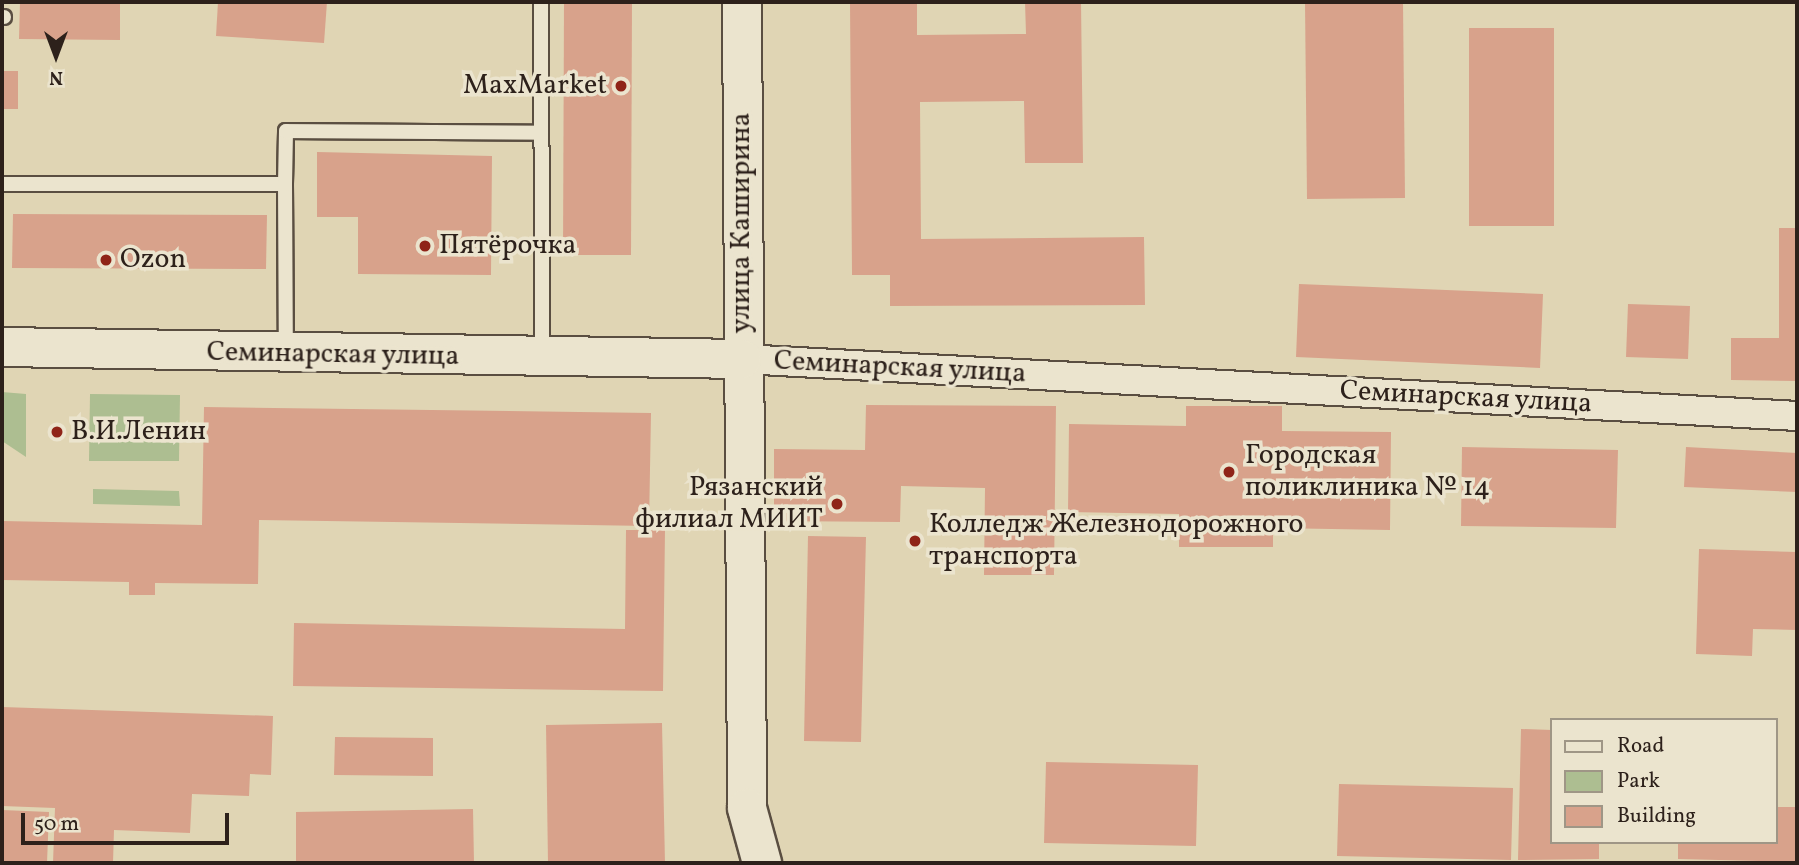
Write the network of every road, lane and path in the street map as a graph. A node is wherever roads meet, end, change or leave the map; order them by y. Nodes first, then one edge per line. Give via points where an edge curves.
1 (541, 2) edge
2 (741, 2) edge
3 (541, 133) junction
4 (2, 184) edge
5 (285, 184) junction
6 (2, 347) edge
7 (286, 355) junction
8 (541, 357) junction
9 (741, 359) junction
10 (1797, 416) edge
11 (762, 863) edge

1 - 3 lane
2 - 9 main road, улица Каширина
3 - 5 lane via 286,131
3 - 8 lane
4 - 5 lane
5 - 7 lane
6 - 7 main road, Семинарская улица
7 - 8 main road, Семинарская улица
8 - 9 main road, Семинарская улица
9 - 10 street, Семинарская улица
9 - 11 main road, улица Каширина via 747,808

